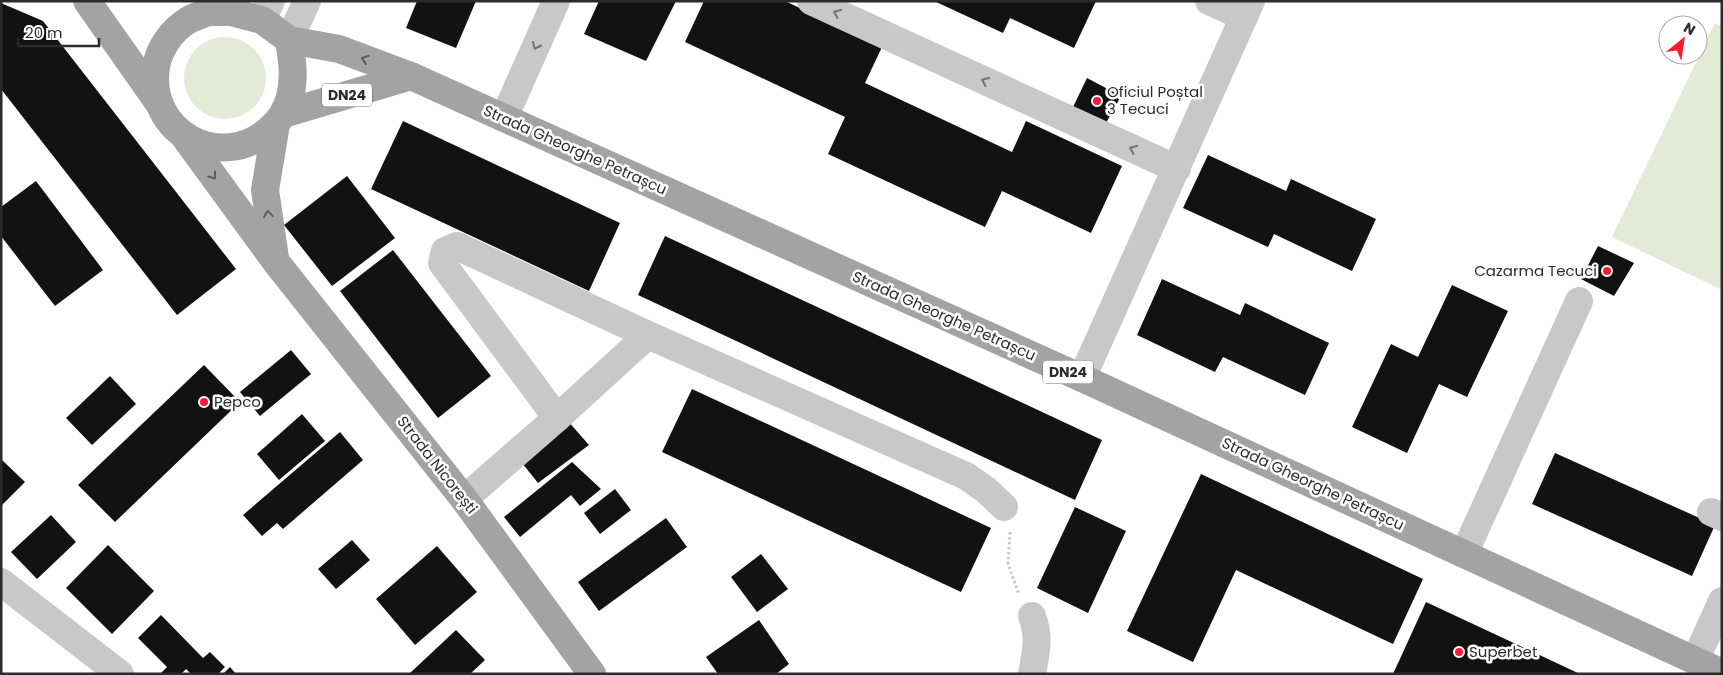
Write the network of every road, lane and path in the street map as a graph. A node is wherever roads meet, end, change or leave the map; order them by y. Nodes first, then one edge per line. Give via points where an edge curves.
1 (87, 1) edge
2 (307, 1) edge
3 (556, 1) edge
4 (811, 1) edge
5 (1209, 1) edge
6 (221, 6) edge
7 (1248, 9) edge
8 (266, 11) edge
9 (289, 40) junction
10 (411, 76) junction
11 (158, 103) junction
12 (504, 118) junction
13 (280, 119) junction
14 (184, 136) junction
15 (1177, 169) junction
16 (276, 262) junction
17 (1579, 301) dead end
18 (648, 334) junction
19 (1082, 378) junction
20 (557, 418) junction
21 (464, 499) junction
22 (1004, 507) joint
23 (1464, 554) junction
24 (1, 582) edge
25 (1722, 601) edge
26 (1032, 616) joint
27 (1695, 661) junction
28 (1722, 673) edge
29 (120, 674) edge
30 (592, 674) edge
31 (1032, 674) edge

1 - 11 main road
2 - 9 street
3 -> 12 street
15 -> 4 street
5 - 7 street
6 - 8 main road
6 - 11 main road via 187,21 170,36 158,57 154,80
7 - 15 street
8 - 9 main road
10 -> 9 main road, Strada Gheorghe Petrașcu / DN24 via 339,49
9 - 13 main road via 293,66 290,98
10 - 12 main road, Strada Gheorghe Petrașcu / DN24
10 - 13 main road, DN24
11 - 14 main road via 168,122
12 - 19 main road, Strada Gheorghe Petrașcu / DN24
13 - 14 main road via 261,137 243,146 222,148 202,145
16 -> 13 main road, Strada Nicorești via 265,190
14 -> 16 main road, Strada Nicorești
15 - 19 street
16 - 21 main road, Strada Nicorești
17 - 23 street
18 - 20 street
18 - 20 street via 457,246 445,252 442,263
18 - 22 street via 966,476
19 - 23 main road, Strada Gheorghe Petrașcu / DN24
20 - 21 street
21 - 30 main road, Strada Nicorești
22 - 26 path via 1010,527 1008,564 1015,588
23 - 27 main road, Strada Gheorghe Petrașcu / DN24
24 - 29 street
25 - 27 street
26 - 31 street via 1038,642
27 - 28 main road, Strada Gheorghe Petrașcu / DN24

